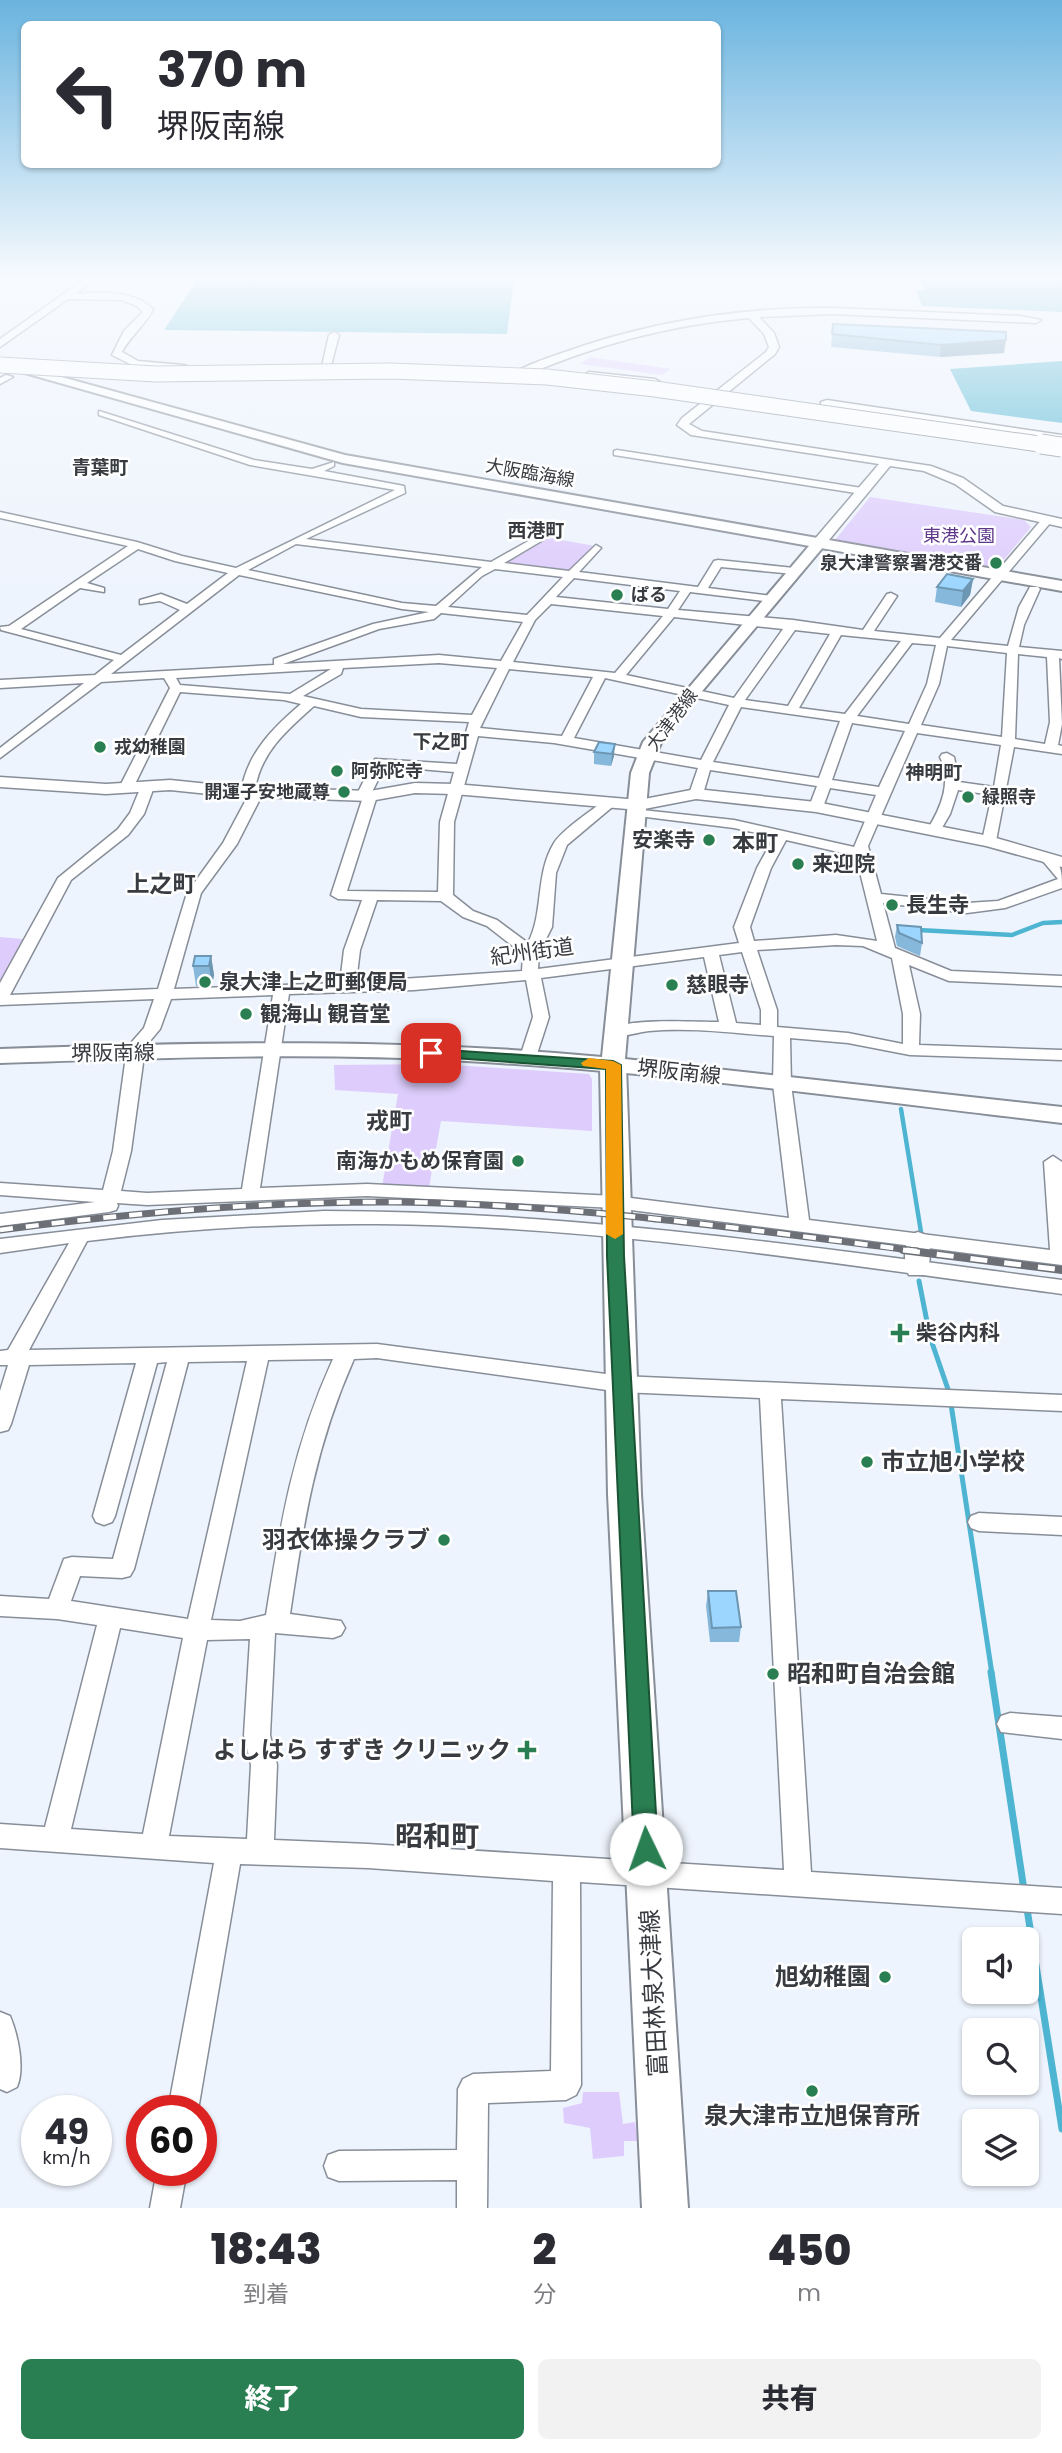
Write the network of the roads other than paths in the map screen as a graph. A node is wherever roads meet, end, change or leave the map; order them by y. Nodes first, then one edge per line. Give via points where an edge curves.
1 (44, 383) edge
2 (47, 383) edge
3 (498, 383) edge
4 (570, 383) edge
5 (610, 383) edge
6 (614, 383) edge
7 (624, 383) edge
8 (625, 383) edge
9 (644, 383) edge
10 (738, 383) edge
11 (493, 385) dead end
12 (744, 387) dead end
13 (720, 399) junction
14 (864, 403) dead end
15 (102, 413) dead end
16 (832, 415) junction
17 (966, 436) junction
18 (1062, 444) edge
19 (617, 453) dead end
20 (887, 462) junction
21 (331, 464) junction
22 (313, 472) junction
23 (862, 491) junction
24 (0, 515) edge
25 (1047, 520) junction
26 (1062, 523) edge
27 (539, 538) dead end
28 (295, 541) junction
29 (137, 545) junction
30 (816, 547) junction
31 (596, 548) dead end
32 (495, 564) junction
33 (794, 571) junction
34 (236, 572) junction
35 (571, 574) junction
36 (998, 578) junction
37 (76, 584) junction
38 (1062, 586) edge
39 (687, 589) junction
40 (1034, 589) junction
41 (100, 590) dead end
42 (701, 590) junction
43 (1062, 594) edge
44 (891, 596) dead end
45 (772, 599) junction
46 (548, 600) junction
47 (144, 602) dead end
48 (188, 608) junction
49 (440, 609) junction
50 (671, 613) junction
51 (530, 620) junction
52 (755, 621) junction
53 (793, 624) junction
54 (6, 628) edge
55 (837, 632) junction
56 (865, 636) junction
57 (908, 640) junction
58 (942, 643) junction
59 (1012, 650) junction
60 (1058, 655) edge
61 (123, 659) junction
62 (337, 663) junction
63 (504, 665) junction
64 (269, 667) junction
65 (601, 674) junction
66 (168, 675) junction
67 (618, 677) junction
68 (97, 678) junction
69 (0, 684) edge
70 (176, 688) junction
71 (691, 693) junction
72 (292, 698) junction
73 (310, 702) junction
74 (735, 702) junction
75 (791, 711) junction
76 (847, 720) junction
77 (473, 725) junction
78 (913, 729) junction
79 (566, 741) junction
80 (1008, 742) junction
81 (1056, 749) edge
82 (0, 754) edge
83 (645, 754) junction
84 (947, 757) dead end
85 (704, 763) junction
86 (460, 768) junction
87 (0, 782) edge
88 (824, 783) junction
89 (952, 785) junction
90 (127, 786) junction
91 (147, 787) junction
92 (454, 789) junction
93 (252, 792) junction
94 (882, 792) junction
95 (999, 792) junction
96 (696, 793) junction
97 (367, 796) junction
98 (610, 803) junction
99 (816, 807) junction
100 (639, 808) junction
101 (872, 818) junction
102 (934, 830) junction
103 (782, 835) junction
104 (989, 841) junction
105 (863, 853) junction
106 (1056, 861) edge
107 (1062, 876) edge
108 (1062, 883) edge
109 (371, 896) junction
110 (444, 897) junction
111 (874, 898) junction
112 (749, 946) junction
113 (710, 950) junction
114 (893, 952) junction
115 (531, 953) junction
116 (621, 961) junction
117 (530, 975) junction
118 (1062, 981) edge
119 (347, 987) junction
120 (282, 989) junction
121 (164, 996) junction
122 (0, 999) edge
123 (729, 1027) junction
124 (775, 1032) junction
125 (615, 1048) junction
126 (910, 1050) junction
127 (131, 1052) junction
128 (273, 1052) junction
129 (1062, 1055) edge
130 (0, 1056) edge
131 (528, 1057) junction
132 (782, 1084) junction
133 (1062, 1115) edge
134 (1053, 1162) dead end
135 (0, 1189) edge
136 (312, 1192) junction
137 (250, 1194) junction
138 (110, 1198) junction
139 (147, 1199) junction
140 (615, 1217) junction
141 (305, 1218) junction
142 (0, 1220) edge
143 (800, 1226) junction
144 (918, 1240) junction
145 (79, 1242) dead end
146 (0, 1246) edge
147 (1061, 1258) edge
148 (916, 1269) junction
149 (1062, 1287) edge
150 (347, 1352) junction
151 (259, 1354) junction
152 (148, 1356) junction
153 (179, 1356) junction
154 (12, 1358) edge
155 (621, 1384) junction
156 (770, 1390) junction
157 (1062, 1404) edge
158 (0, 1424) edge
159 (104, 1516) dead end
160 (979, 1522) dead end
161 (1062, 1526) edge
162 (0, 1606) edge
163 (57, 1609) junction
164 (111, 1617) junction
165 (270, 1625) junction
166 (334, 1628) dead end
167 (197, 1630) junction
168 (1010, 1724) dead end
169 (1062, 1728) edge
170 (0, 1836) edge
171 (55, 1840) junction
172 (154, 1847) junction
173 (229, 1852) junction
174 (260, 1853) junction
175 (567, 1870) junction
176 (648, 1874) junction
177 (798, 1884) junction
178 (1052, 1900) edge
179 (0, 2026) edge
180 (7, 2077) dead end
181 (186, 2095) edge
182 (472, 2165) junction
183 (339, 2166) dead end
184 (169, 2186) edge
185 (165, 2208) edge
186 (471, 2208) edge
187 (666, 2208) edge

1 - 21 main road, 大阪臨海線
2 - 30 main road, 大阪臨海線 via 342,459
3 - 11 street
4 - 13 street
5 - 18 highway, bridge
6 - 13 street
7 - 13 highway, bridge
8 - 16 highway, bridge
9 - 12 highway
10 - 13 street
13 - 17 street
13 - 18 street
13 - 20 street via 686,420 685,429
14 - 18 highway via 928,420
15 - 22 street via 230,457
16 - 17 highway
16 - 18 highway, bridge
17 - 18 street
19 - 23 street
20 - 23 street
20 - 25 street via 945,474 999,509
21 - 22 street
21 - 30 main road, 大阪臨海線 via 440,487
22 - 28 street via 399,486 401,491
23 - 30 street
24 - 29 street
25 - 26 street
25 - 36 street
27 - 32 street
28 - 32 street
28 - 34 street
29 - 34 street
29 - 37 street
30 - 33 main road, 大津港線
30 - 36 main road, 大阪臨海線
31 - 35 street
32 - 35 street
32 - 49 street via 464,584
33 - 42 street via 718,563
33 - 45 main road, 大津港線
34 - 48 street
34 - 49 street via 402,606
35 - 39 street
35 - 46 street
36 - 38 main road, 大阪臨海線
36 - 40 main road, 大阪臨海線
36 - 58 street
37 - 41 street
37 - 54 street
39 - 42 street
39 - 50 street
40 - 43 main road, 大阪臨海線
40 - 59 street via 1018,622
42 - 45 street
44 - 56 street
45 - 52 main road, 大津港線
46 - 50 street
46 - 51 street
47 - 48 street via 161,597
48 - 61 street
49 - 51 street
49 - 64 street via 430,617 377,626
50 - 52 street
50 - 67 street
51 - 63 street
52 - 53 street
52 - 71 main road, 大津港線
53 - 55 street
53 - 74 street
54 - 61 street
55 - 56 street
55 - 75 street
56 - 57 street
57 - 58 street
57 - 76 street
58 - 59 street
58 - 78 street via 933,684
59 - 60 street
59 - 80 street
60 - 81 street
61 - 68 street
62 - 63 street via 439,659
62 - 64 street
62 - 72 street via 337,671
63 - 65 street
63 - 77 street
64 - 66 street
65 - 67 street
65 - 79 street
66 - 68 street
66 - 70 street
67 - 71 street
68 - 69 street
68 - 82 street
70 - 72 street
70 - 90 street
71 - 74 street
71 - 83 main road, 大津港線
72 - 73 street
73 - 77 street via 361,713
73 - 93 street via 258,755 249,772
74 - 75 street
74 - 85 street
75 - 76 street
76 - 78 street
76 - 88 street
77 - 79 street
77 - 86 street
78 - 80 street
78 - 94 street
79 - 83 street
80 - 81 street
80 - 95 street
83 - 85 street
83 - 100 main road, 大津港線
84 - 89 street
85 - 88 street
85 - 96 street
86 - 92 street
86 - 97 street via 380,762
87 - 90 street via 106,789
88 - 94 street
88 - 99 street
89 - 95 street
89 - 102 street via 945,813
90 - 91 street
91 - 93 street
91 - 122 street via 137,814 123,832 65,878
92 - 97 street via 415,788
92 - 98 street
92 - 110 street via 447,822
93 - 97 street
93 - 121 street via 230,844 194,893
94 - 101 street
95 - 104 street
96 - 99 street
96 - 100 street
97 - 109 street via 338,895
98 - 100 street
98 - 115 street via 561,843 545,893 544,928
99 - 101 street
100 - 103 street
100 - 116 main road, 大津港線
101 - 102 street
101 - 105 street
102 - 104 street
103 - 105 street
103 - 112 street via 742,928
104 - 106 street
105 - 111 street
106 - 107 street
108 - 111 street via 1000,905 967,908
109 - 110 street
109 - 119 street via 352,950
110 - 115 street via 468,914 492,923
111 - 114 street
112 - 113 street, 紀州街道
112 - 114 street, 紀州街道 via 836,940 866,942
112 - 124 street
113 - 116 street, 紀州街道
113 - 123 street
114 - 118 street, 紀州街道 via 948,976
114 - 126 street via 913,1021
115 - 117 street
116 - 117 street, 紀州街道
116 - 125 main road, 大津港線
117 - 119 street, 紀州街道
117 - 131 street via 541,1017
119 - 120 street, 紀州街道
120 - 121 street, 紀州街道
120 - 128 street
121 - 122 street, 紀州街道
121 - 127 street via 152,1029
123 - 124 street
123 - 125 street via 651,1026
124 - 126 street via 848,1038
124 - 132 street
125 - 131 main road, 堺阪南線
125 - 132 main road, 堺阪南線
125 - 140 main road, 富田林泉大津線
126 - 129 street
127 - 128 main road, 堺阪南線
127 - 130 main road, 堺阪南線
127 - 138 street via 134,1063 122,1151
128 - 131 main road, 堺阪南線
128 - 137 street
132 - 133 main road, 堺阪南線
132 - 143 street
134 - 147 street
135 - 138 street
136 - 137 street
136 - 140 street via 433,1191
136 - 141 street
137 - 139 street
138 - 139 street
139 - 142 street
140 - 141 street
140 - 143 street
140 - 148 street
140 - 155 main road, 富田林泉大津線
141 - 146 street via 158,1226
143 - 144 street
144 - 147 street
144 - 148 street
145 - 154 street
148 - 149 street
150 - 151 street
150 - 155 street via 377,1351
150 - 165 street via 309,1446
151 - 153 street
151 - 167 street
152 - 153 street
152 - 154 street
152 - 159 street
153 - 163 street via 122,1569 72,1566
154 - 158 street
155 - 156 street
155 - 176 main road, 富田林泉大津線
156 - 157 street
156 - 177 street
160 - 161 street
162 - 163 street
163 - 164 street
164 - 167 street
164 - 171 street
165 - 166 street
165 - 167 street via 240,1631
165 - 174 street via 257,1735 264,1765
167 - 172 street
168 - 169 street
170 - 171 street
171 - 172 street
172 - 173 street
173 - 174 street
173 - 181 street
174 - 175 street
175 - 176 street
175 - 182 street via 566,2085 473,2088
176 - 177 street
176 - 187 main road, 富田林泉大津線
177 - 178 street
179 - 180 street
182 - 183 street
182 - 186 street
184 - 185 street

